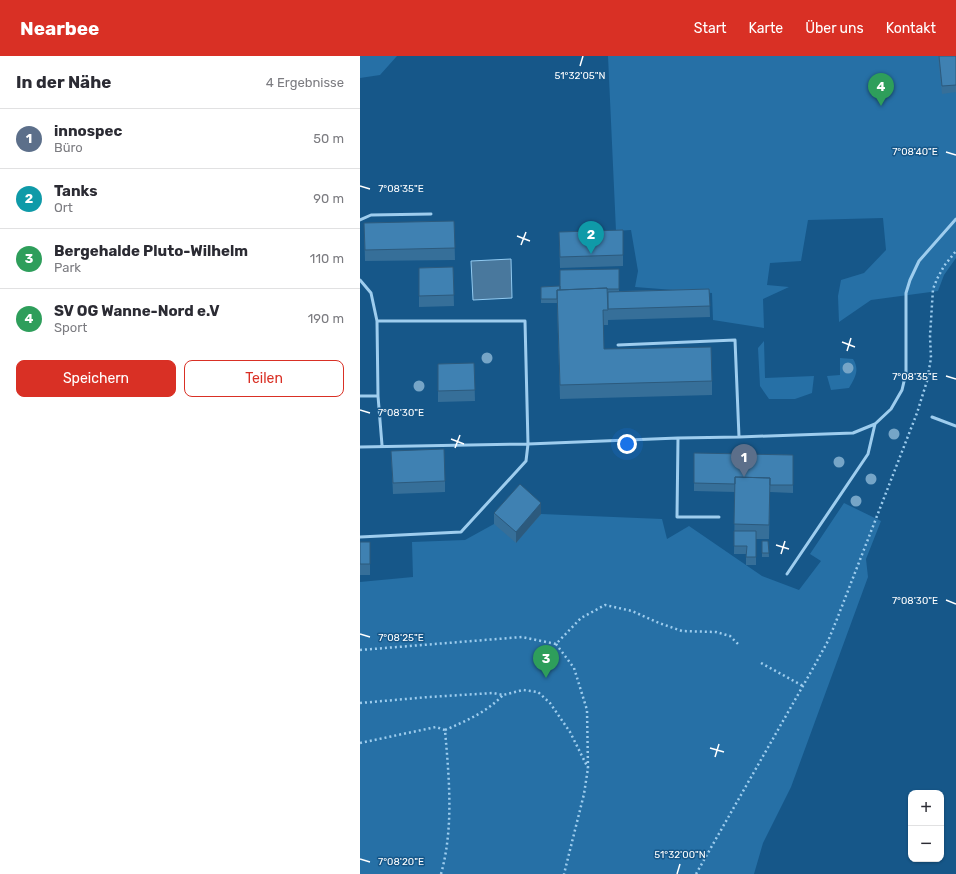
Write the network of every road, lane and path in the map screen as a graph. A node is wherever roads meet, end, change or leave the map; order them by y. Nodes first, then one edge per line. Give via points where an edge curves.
1 (431, 214) dead end
2 (956, 218) edge
3 (360, 220) edge
4 (956, 251) edge
5 (360, 280) edge
6 (377, 322) junction
7 (618, 345) dead end
8 (360, 396) edge
9 (378, 396) junction
10 (932, 417) dead end
11 (875, 424) junction
12 (956, 426) edge
13 (739, 437) junction
14 (678, 438) junction
15 (528, 444) junction
16 (360, 446) edge
17 (382, 446) junction
18 (719, 517) dead end
19 (360, 537) edge
20 (787, 574) dead end
21 (556, 644) junction
22 (740, 646) dead end
23 (360, 650) edge
24 (761, 663) dead end
25 (803, 686) junction
26 (503, 695) junction
27 (360, 703) edge
28 (445, 730) junction
29 (360, 743) edge
30 (588, 768) junction
31 (442, 874) edge
32 (564, 874) edge
33 (696, 874) edge

1 - 3 lane via 371,215
2 - 11 lane via 919,260 910,280 906,293 906,373 902,390 891,409
4 - 25 path via 944,266 933,289 931,358 917,413 828,641
5 - 6 lane via 371,293
6 - 9 lane
6 - 15 lane via 525,321
7 - 13 lane via 735,340
8 - 9 lane
9 - 17 lane
10 - 12 lane
11 - 13 lane via 853,433
11 - 20 lane via 868,454
13 - 14 lane
14 - 15 lane
14 - 18 lane via 677,517
15 - 17 lane
15 - 19 lane via 526,461 461,532
16 - 17 lane
21 - 22 path via 581,618 605,606 632,611 682,631 716,632 730,636
21 - 23 path via 522,637
21 - 30 path via 574,668 587,710
24 - 25 path
25 - 33 path
26 - 27 path via 486,693
26 - 28 path via 494,704 465,722
26 - 30 path via 523,690 538,692 550,703 570,732
28 - 29 path via 436,727
28 - 31 path via 450,796
30 - 32 path

